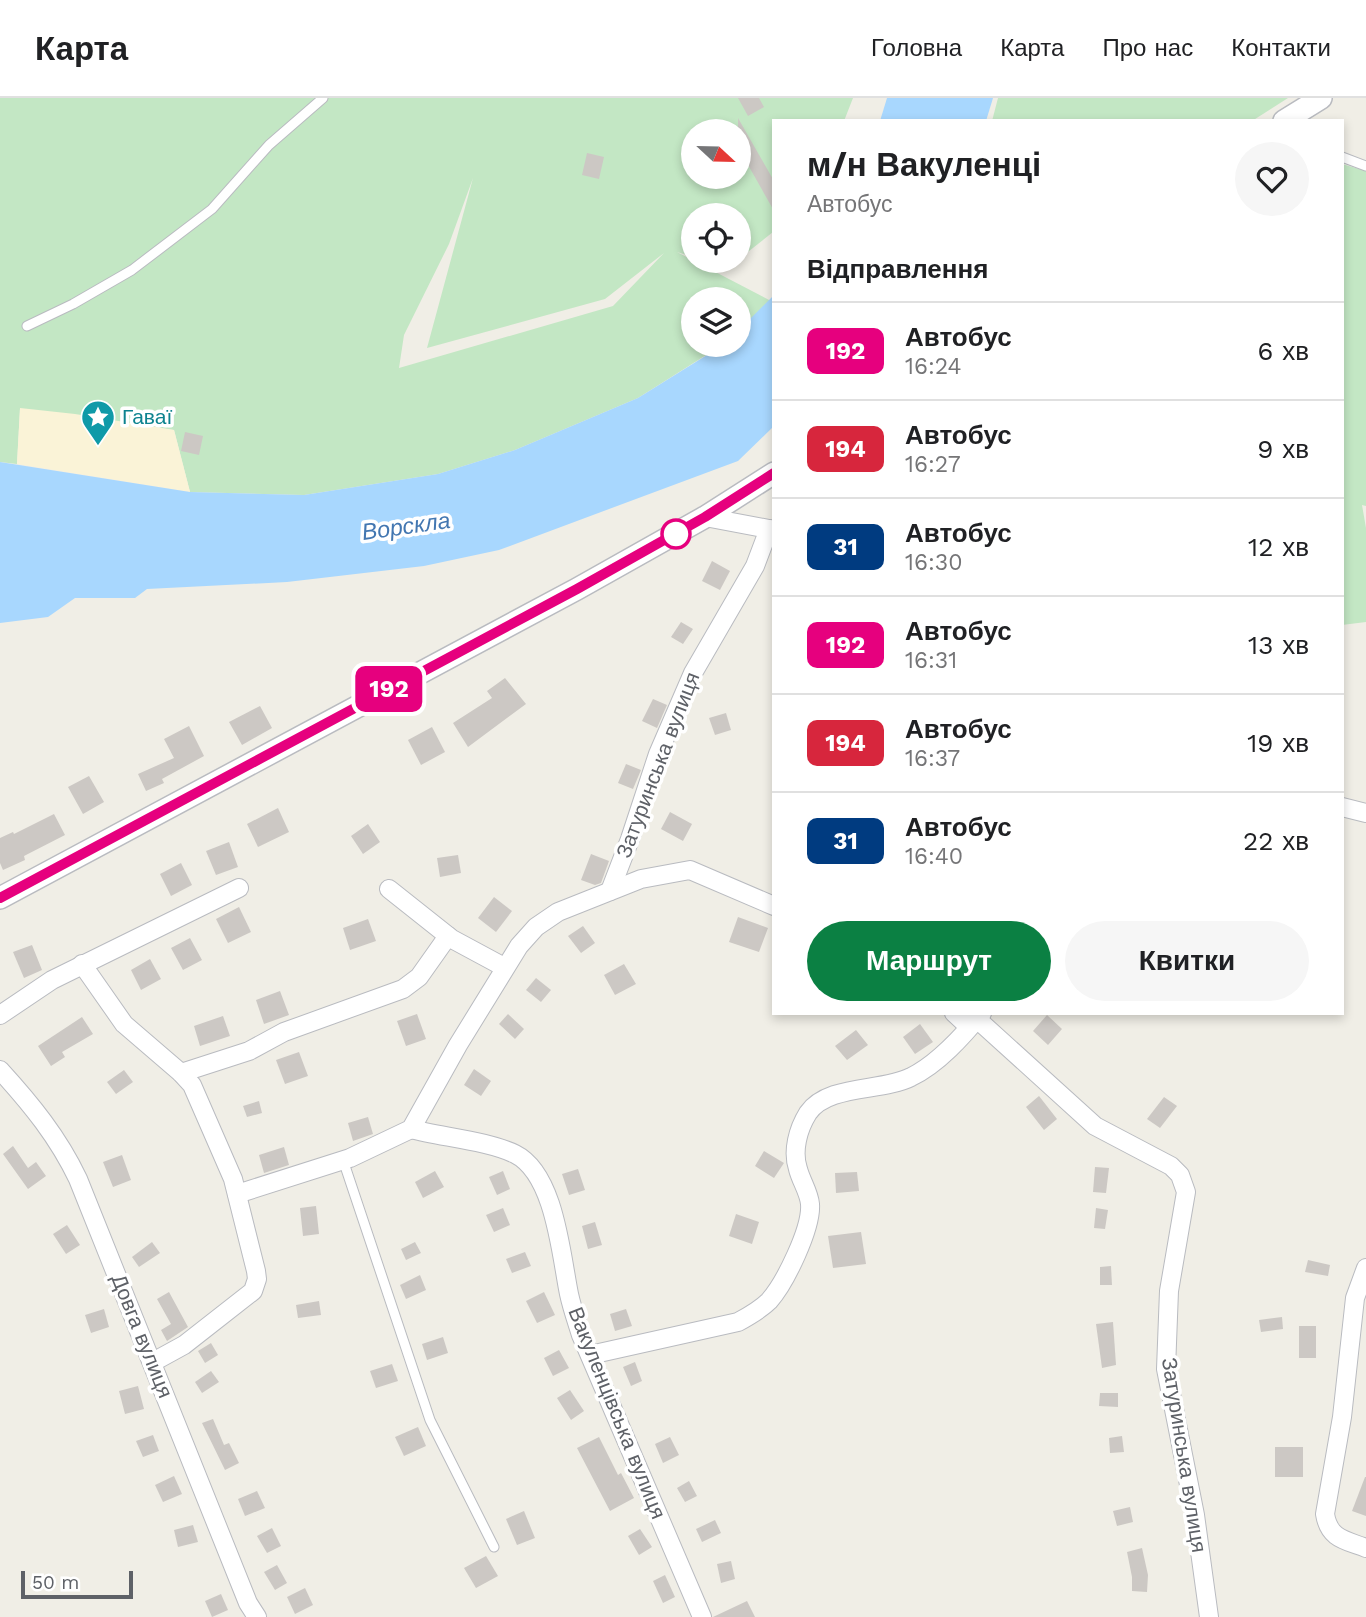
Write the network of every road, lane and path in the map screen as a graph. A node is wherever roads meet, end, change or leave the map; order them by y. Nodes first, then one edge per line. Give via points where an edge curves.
1 (323, 98) edge
2 (1321, 98) edge
3 (1287, 119) edge
4 (1344, 158) edge
5 (1366, 166) edge
6 (27, 326) dead end
7 (772, 474) edge
8 (705, 517) junction
9 (771, 529) edge
10 (1344, 808) edge
11 (1366, 813) edge
12 (239, 888) dead end
13 (389, 889) dead end
14 (610, 891) junction
15 (0, 898) edge
16 (772, 905) edge
17 (448, 936) junction
18 (82, 964) junction
19 (504, 967) junction
20 (0, 1015) edge
21 (976, 1020) edge
22 (0, 1070) edge
23 (181, 1073) junction
24 (411, 1129) junction
25 (342, 1160) junction
26 (237, 1194) junction
27 (1366, 1268) edge
28 (590, 1355) junction
29 (153, 1362) junction
30 (494, 1547) dead end
31 (1366, 1548) edge
32 (257, 1617) edge
33 (702, 1617) edge
34 (1209, 1617) edge

1 - 6 lane via 269,145 202,217 132,270
2 - 3 street
4 - 5 lane
7 - 8 street
8 - 9 street, Затуринська вулиця
8 - 15 street
9 - 14 street, Затуринська вулиця via 684,693
10 - 11 street
12 - 18 street
13 - 17 street
14 - 16 street via 641,879 690,870
14 - 19 street via 558,912 536,927
17 - 19 street
17 - 23 street via 419,977 402,989 284,1032 249,1051
18 - 20 street
18 - 23 street via 124,1024
19 - 24 street
21 - 28 street via 911,1078 831,1096 809,1111 795,1156 810,1206 809,1218 784,1279 769,1301 738,1322
21 - 34 street, Затуринська вулиця via 1095,1126 1180,1175 1186,1192 1169,1291 1166,1369 1195,1515
22 - 29 street, Довга вулиця via 37,1111 69,1160
23 - 26 street via 203,1107
24 - 25 street
24 - 28 street, Вакуленцівська вулиця via 514,1153 533,1169 550,1206 570,1297
25 - 26 street
25 - 30 lane via 430,1420
26 - 29 street via 256,1271 253,1291 184,1345
27 - 31 street via 1355,1298 1325,1514 1327,1526 1336,1536
28 - 33 street, Вакуленцівська вулиця
29 - 32 street, Довга вулиця

